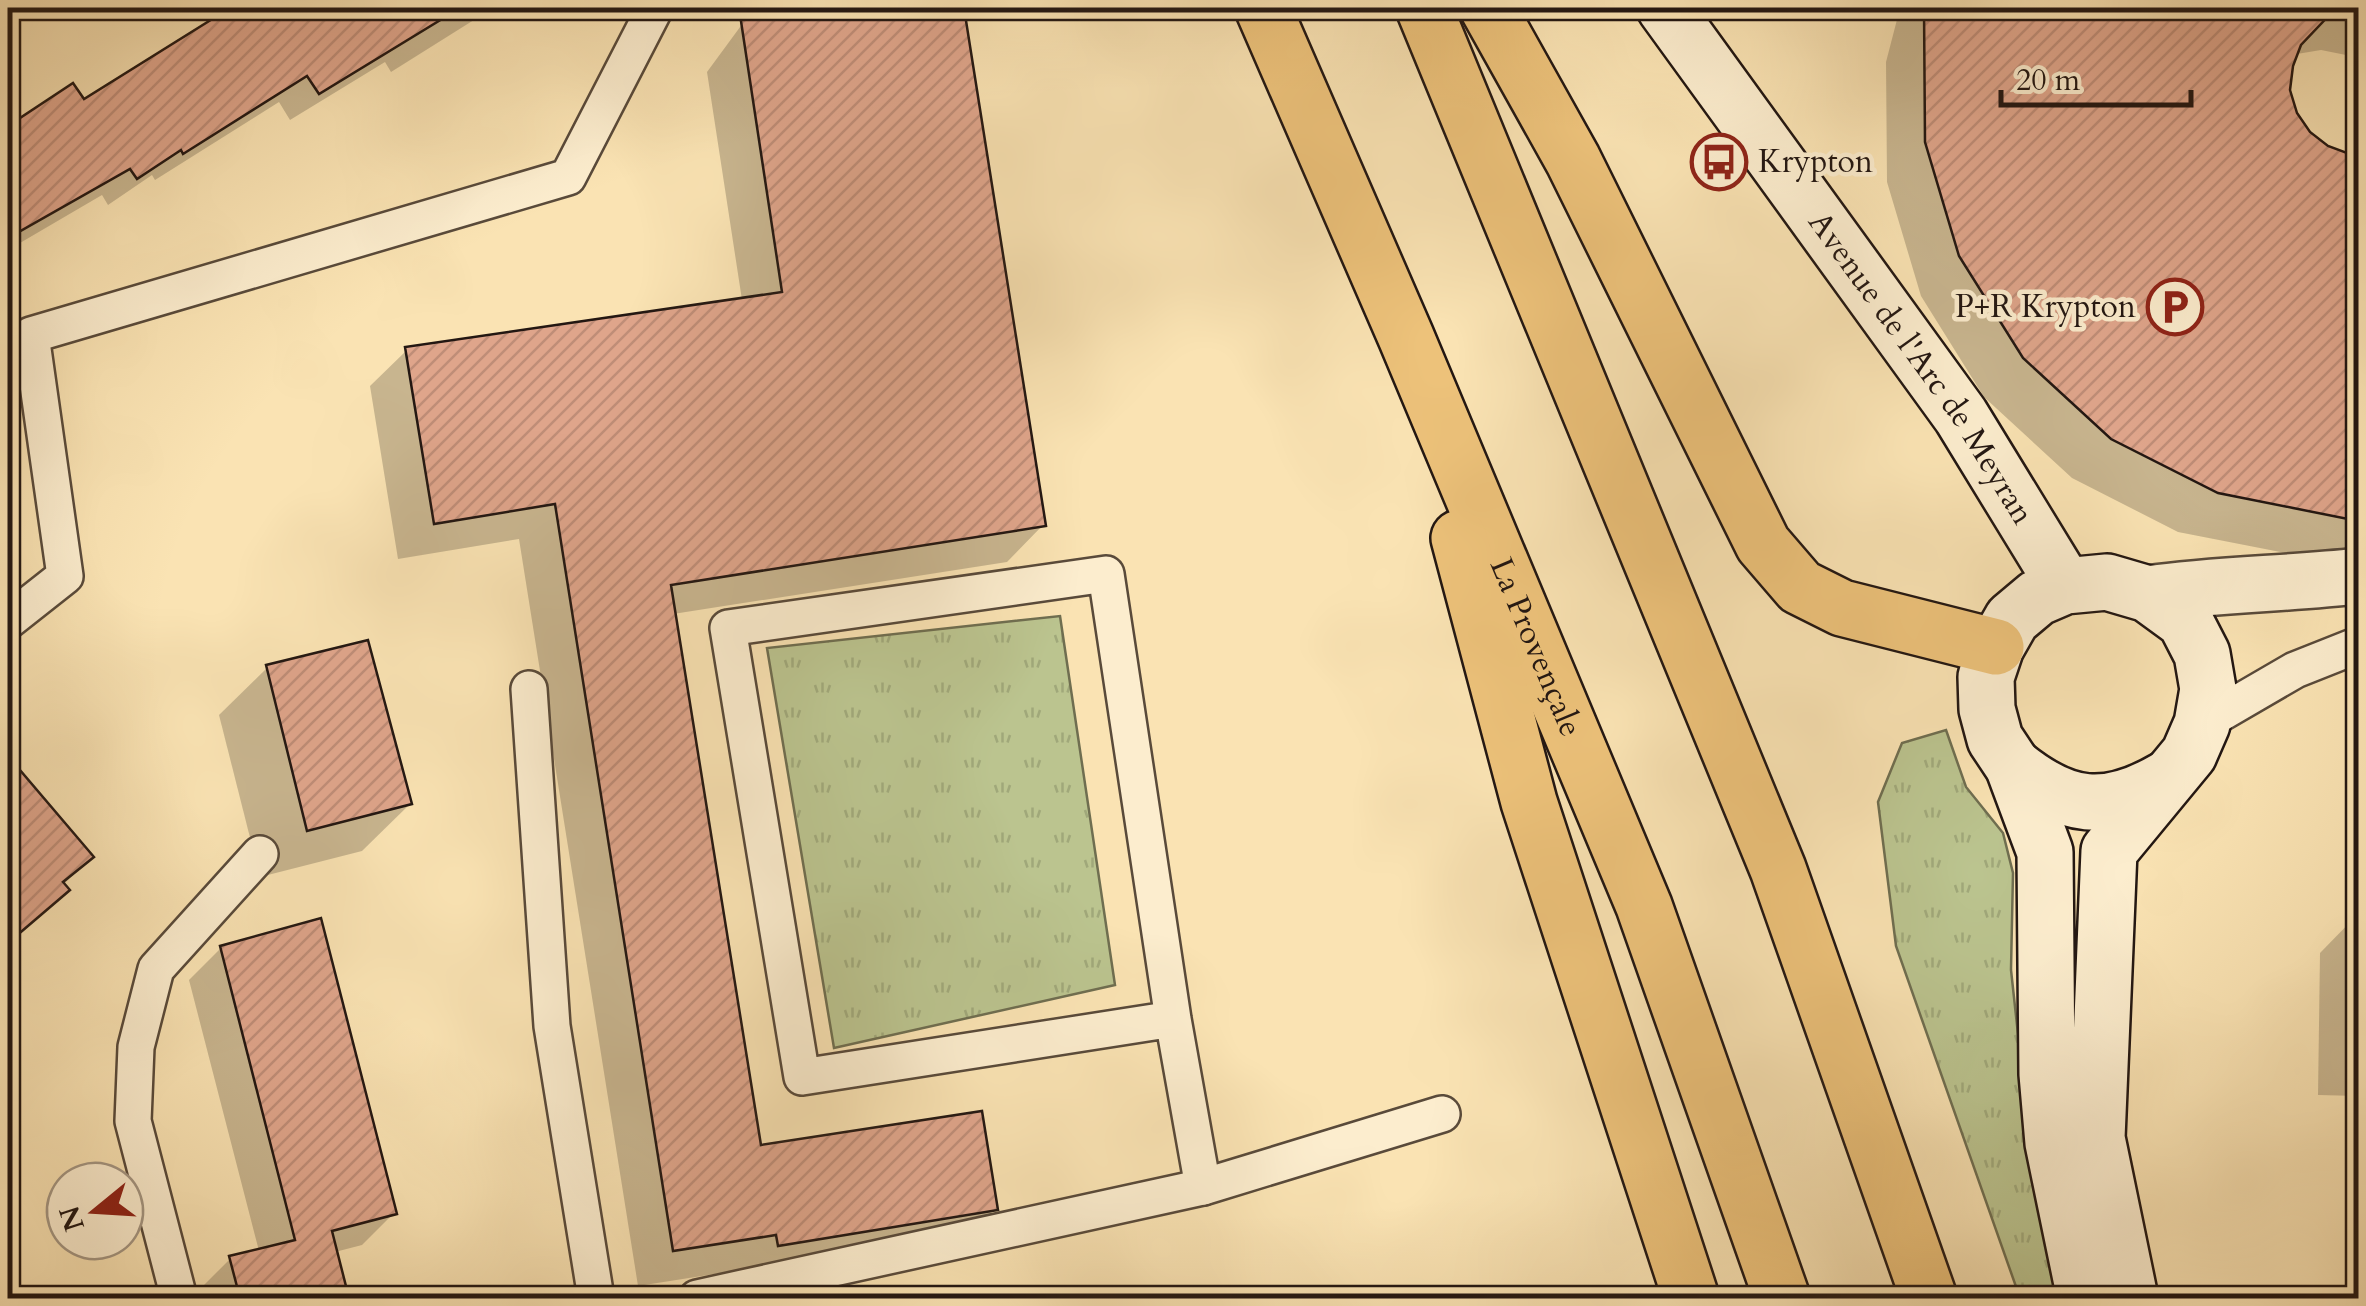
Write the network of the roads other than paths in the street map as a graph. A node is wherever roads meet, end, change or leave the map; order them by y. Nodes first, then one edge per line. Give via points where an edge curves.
1 (655, 8) edge
2 (1263, 8) edge
3 (1424, 8) edge
4 (1488, 8) edge
5 (1665, 8) edge
6 (1406, 337) junction
7 (2358, 576) edge
8 (2065, 586) junction
9 (2148, 594) junction
10 (8, 620) edge
11 (2358, 646) edge
12 (1996, 647) junction
13 (529, 690) dead end
14 (2202, 724) junction
15 (2013, 766) junction
16 (2166, 780) junction
17 (260, 854) dead end
18 (1173, 1018) junction
19 (1442, 1114) dead end
20 (1203, 1187) junction
21 (179, 1298) edge
22 (596, 1298) edge
23 (697, 1298) edge
24 (1691, 1298) edge
25 (1782, 1298) edge
26 (1930, 1298) edge
27 (2086, 1298) edge
28 (2130, 1298) edge

1 - 10 lane via 568,177 31,334 65,576
2 - 6 highway, La Provençale
3 - 26 highway via 1778,869
4 - 12 highway via 1573,160 1763,544 1800,587 1842,608
5 - 8 main road, Avenue de l'Arc de Meyran via 1961,416
6 - 24 highway via 1529,802
6 - 25 highway, La Provençale via 1644,906
7 - 9 main road
8 - 9 main road via 2107,582
8 - 12 main road via 2012,619
9 - 14 main road via 2185,621 2202,654 2208,689
11 - 14 lane via 2295,670
12 - 15 main road via 1986,677 1987,709
13 - 22 lane via 552,1026
14 - 16 main road via 2189,754
15 - 16 main road via 2039,788 2104,804
15 - 27 main road via 2046,852 2053,1143
16 - 28 main road via 2109,852 2097,1138
17 - 21 lane via 156,969 136,1047 133,1120
18 - 18 lane via 1106,574 728,628 802,1078
18 - 20 lane
19 - 20 lane
20 - 23 lane

